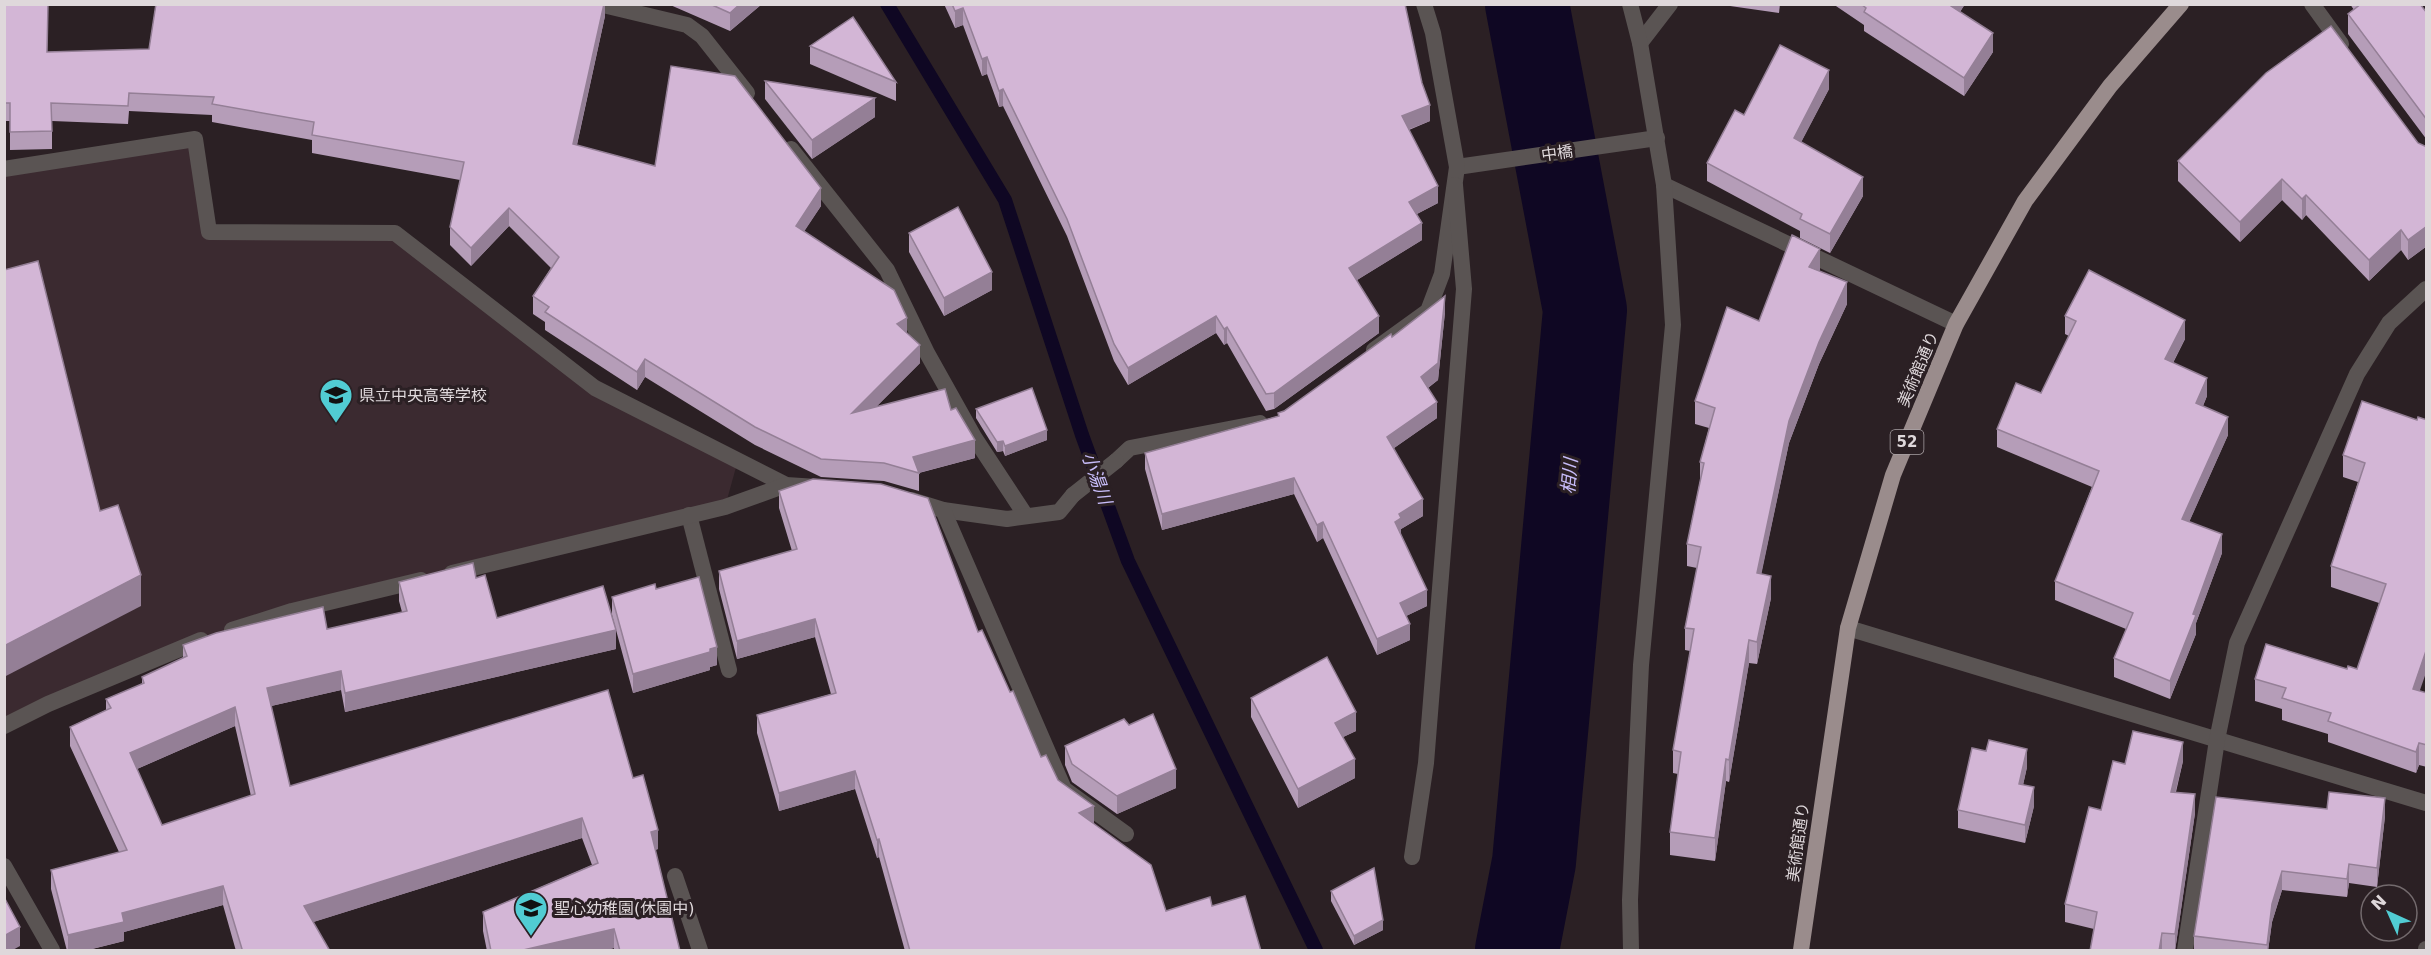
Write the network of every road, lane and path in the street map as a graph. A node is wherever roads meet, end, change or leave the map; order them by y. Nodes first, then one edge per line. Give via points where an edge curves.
1 (599, 4) edge
2 (1424, 4) edge
3 (1630, 4) edge
4 (1670, 4) edge
5 (2181, 4) edge
6 (2312, 4) edge
7 (1640, 43) junction
8 (2349, 54) edge
9 (757, 106) edge
10 (777, 132) edge
11 (1657, 138) junction
12 (1457, 167) junction
13 (4, 169) edge
14 (1455, 185) junction
15 (1664, 185) junction
16 (2427, 289) edge
17 (1956, 324) junction
18 (1356, 363) edge
19 (1278, 419) edge
20 (786, 485) junction
21 (829, 488) edge
22 (893, 494) edge
23 (943, 510) junction
24 (689, 515) junction
25 (1026, 516) junction
26 (1848, 628) junction
27 (729, 670) dead end
28 (4, 726) edge
29 (2217, 740) junction
30 (2427, 803) edge
31 (1126, 834) dead end
32 (1412, 857) dead end
33 (4, 867) edge
34 (675, 876) dead end
35 (52, 951) edge
36 (700, 951) edge
37 (1630, 951) edge
38 (1801, 951) edge
39 (2185, 951) edge

1 - 9 street via 687,25 702,36
2 - 12 street via 1433,33
3 - 7 street
4 - 7 street
5 - 17 highway, 美術館通り / 52 via 2110,86 2025,201
6 - 8 street
7 - 11 street
10 - 25 street via 887,270 974,437
11 - 12 street, 中橋
11 - 15 street
12 - 14 street
13 - 20 street via 195,139 209,232 395,233 595,388
14 - 18 street via 1442,274 1428,311
14 - 32 street via 1464,289 1426,763
15 - 17 street
15 - 37 street via 1673,325 1641,665
16 - 29 street via 2389,323 2357,374 2237,643
17 - 26 highway, 美術館通り / 52 via 1893,476
19 - 25 street via 1130,448 1073,495 1059,512
20 - 21 street
20 - 24 street
22 - 23 street
23 - 25 street via 1007,519
23 - 31 street via 1064,789
24 - 27 street
24 - 28 street via 292,611 200,640
26 - 29 street
26 - 38 highway, 美術館通り / 52
29 - 30 street
29 - 39 street
33 - 35 street
34 - 36 street

